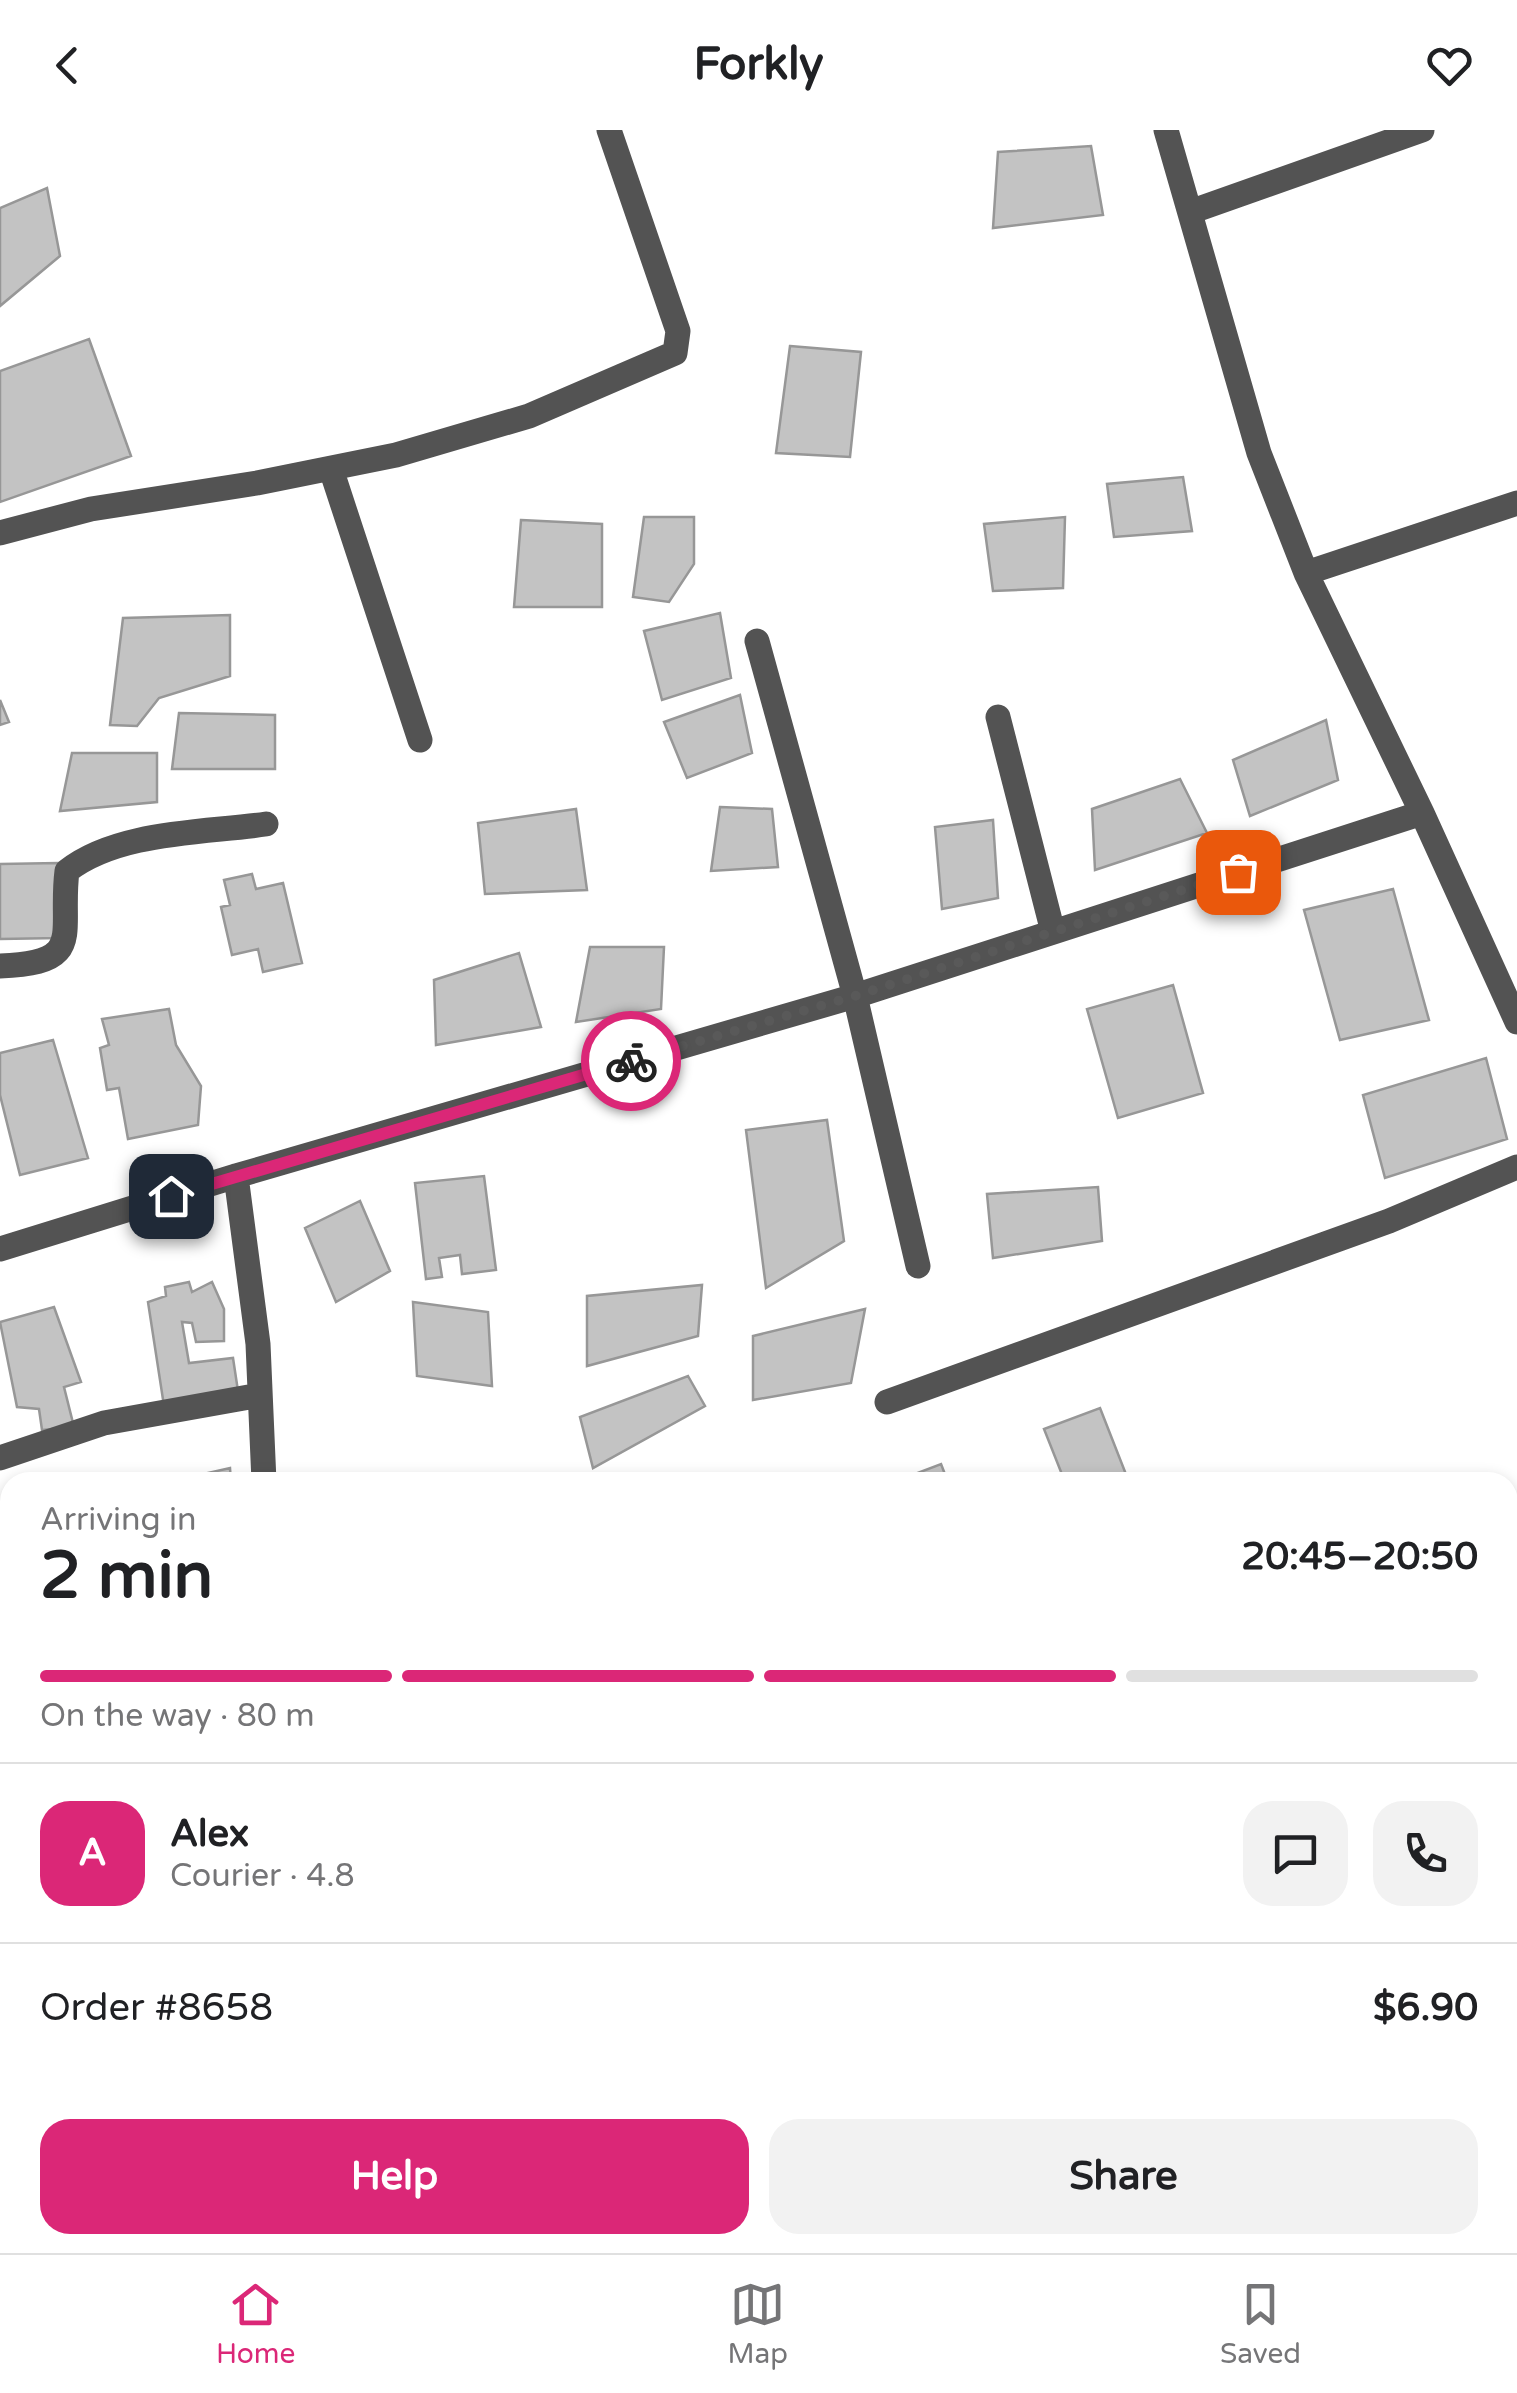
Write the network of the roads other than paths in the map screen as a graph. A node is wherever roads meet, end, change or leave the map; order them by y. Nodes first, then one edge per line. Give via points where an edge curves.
1 (610, 130) edge
2 (1166, 130) edge
3 (1422, 130) edge
4 (1190, 212) junction
5 (331, 469) junction
6 (1517, 503) edge
7 (0, 533) edge
8 (1306, 573) junction
9 (757, 641) dead end
10 (998, 717) dead end
11 (420, 740) dead end
12 (1422, 812) junction
13 (266, 824) dead end
14 (1053, 932) junction
15 (0, 966) edge
16 (855, 996) junction
17 (1517, 1022) edge
18 (1517, 1167) edge
19 (236, 1176) junction
20 (0, 1249) edge
21 (918, 1266) dead end
22 (260, 1394) junction
23 (887, 1402) dead end
24 (0, 1458) edge
25 (264, 1472) edge

1 - 5 street via 678,331 675,353 529,416
2 - 4 street
3 - 4 street
4 - 8 street via 1259,453
5 - 7 street via 90,509
5 - 11 street
6 - 8 street
8 - 12 street
9 - 16 street
10 - 14 street
12 - 14 street
12 - 17 street
13 - 15 street via 121,844 87,856 68,870 64,944 52,958
14 - 16 street
16 - 19 street
16 - 21 street
18 - 23 street via 1370,1228
19 - 20 street
19 - 22 street
22 - 24 street via 104,1423
22 - 25 street

